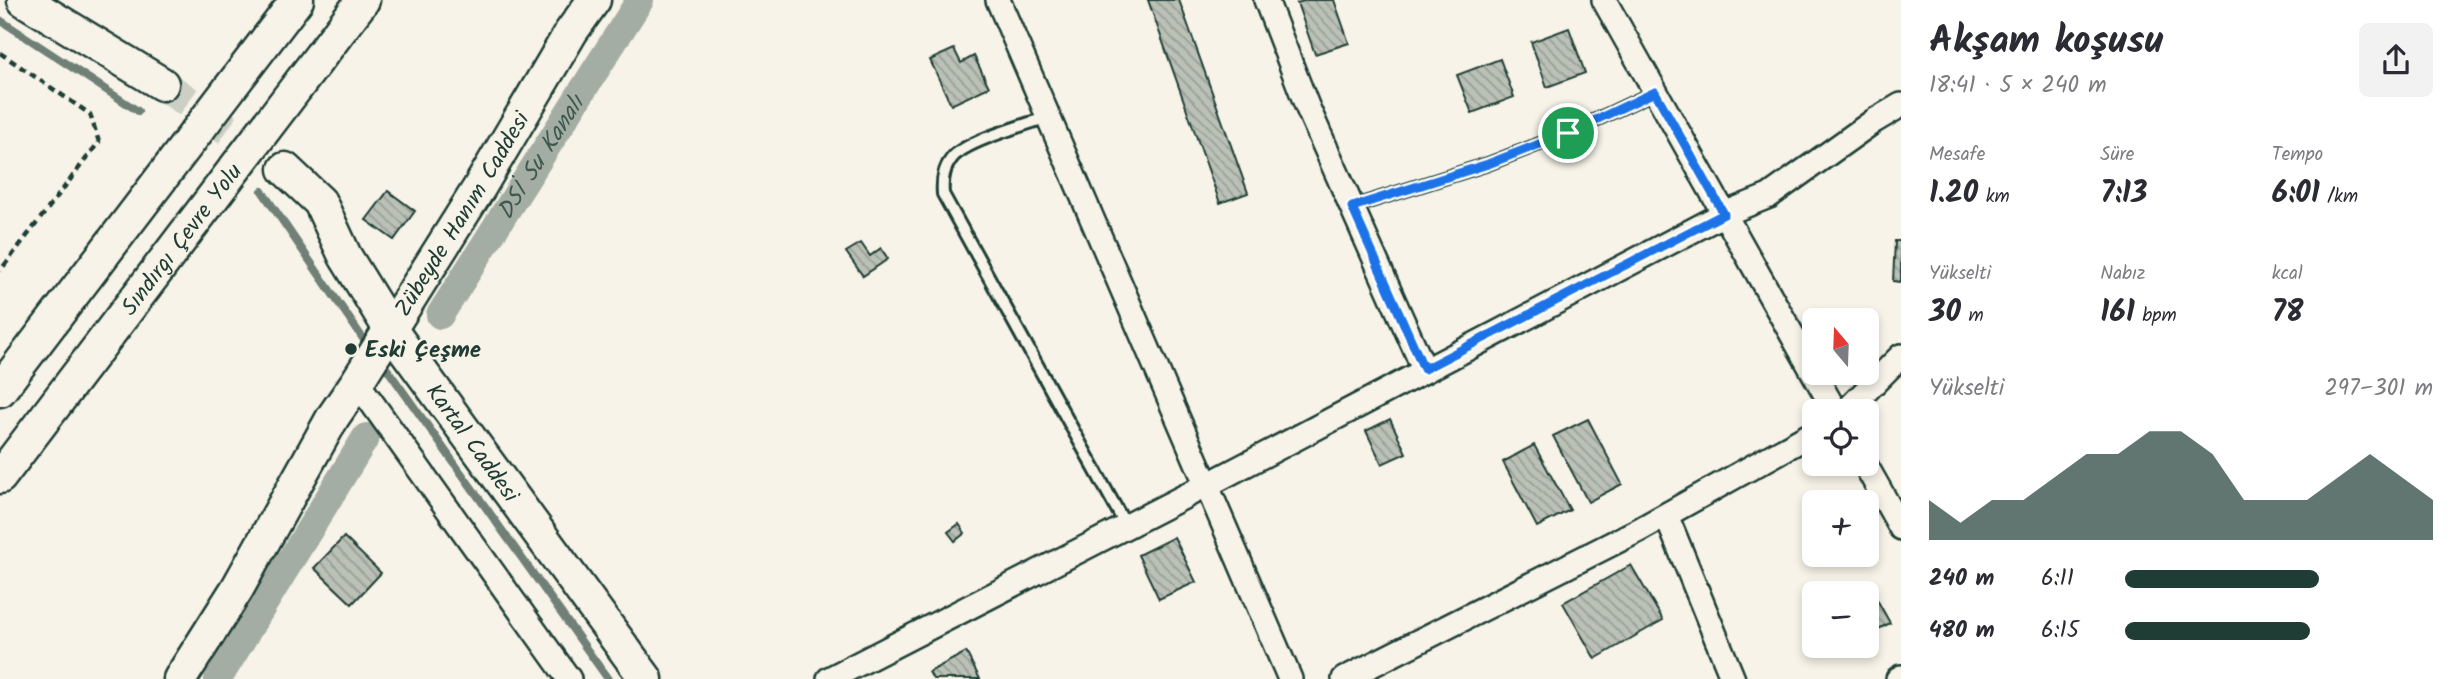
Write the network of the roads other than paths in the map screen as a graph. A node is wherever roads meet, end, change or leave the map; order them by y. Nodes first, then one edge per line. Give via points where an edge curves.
1 (24, 0) edge
2 (297, 0) edge
3 (363, 0) edge
4 (594, 0) edge
5 (998, 0) edge
6 (1266, 0) edge
7 (1604, 0) edge
8 (162, 84) tunnel mouth
9 (1655, 92) junction
10 (1901, 104) edge
11 (1048, 117) junction
12 (285, 169) tunnel mouth
13 (1352, 207) junction
14 (1724, 214) junction
15 (390, 329) junction
16 (1901, 356) edge
17 (1424, 369) junction
18 (357, 382) junction
19 (0, 390) edge
20 (1828, 399) edge
21 (1858, 399) edge
22 (1802, 439) edge
23 (1872, 476) edge
24 (0, 477) edge
25 (1207, 485) junction
26 (1666, 515) junction
27 (1126, 526) junction
28 (1901, 528) edge
29 (180, 679) edge
30 (569, 679) edge
31 (646, 679) edge
32 (829, 679) edge
33 (1290, 679) edge
34 (1344, 679) edge
35 (1733, 679) edge

1 - 8 street
2 - 19 street
3 - 24 street, Sındırgı Çevre Yolu
4 - 15 street, Zübeyde Hanım Caddesi
5 - 11 street
6 - 13 street
7 - 9 street
9 - 13 lane via 1488,164
9 - 14 street
10 - 14 street via 1769,196
11 - 25 street
11 - 27 lane via 962,149 946,166 943,194
12 - 15 street, Kartal Caddesi via 320,202 345,256
13 - 17 street
14 - 17 street
14 - 20 street
15 - 18 street, Zübeyde Hanım Caddesi
15 - 31 street, Kartal Caddesi
16 - 21 street
17 - 25 street
18 - 29 street, Zübeyde Hanım Caddesi
18 - 30 street
22 - 26 street
23 - 28 street
25 - 27 street
25 - 33 street
26 - 34 street
26 - 35 street
27 - 32 street

